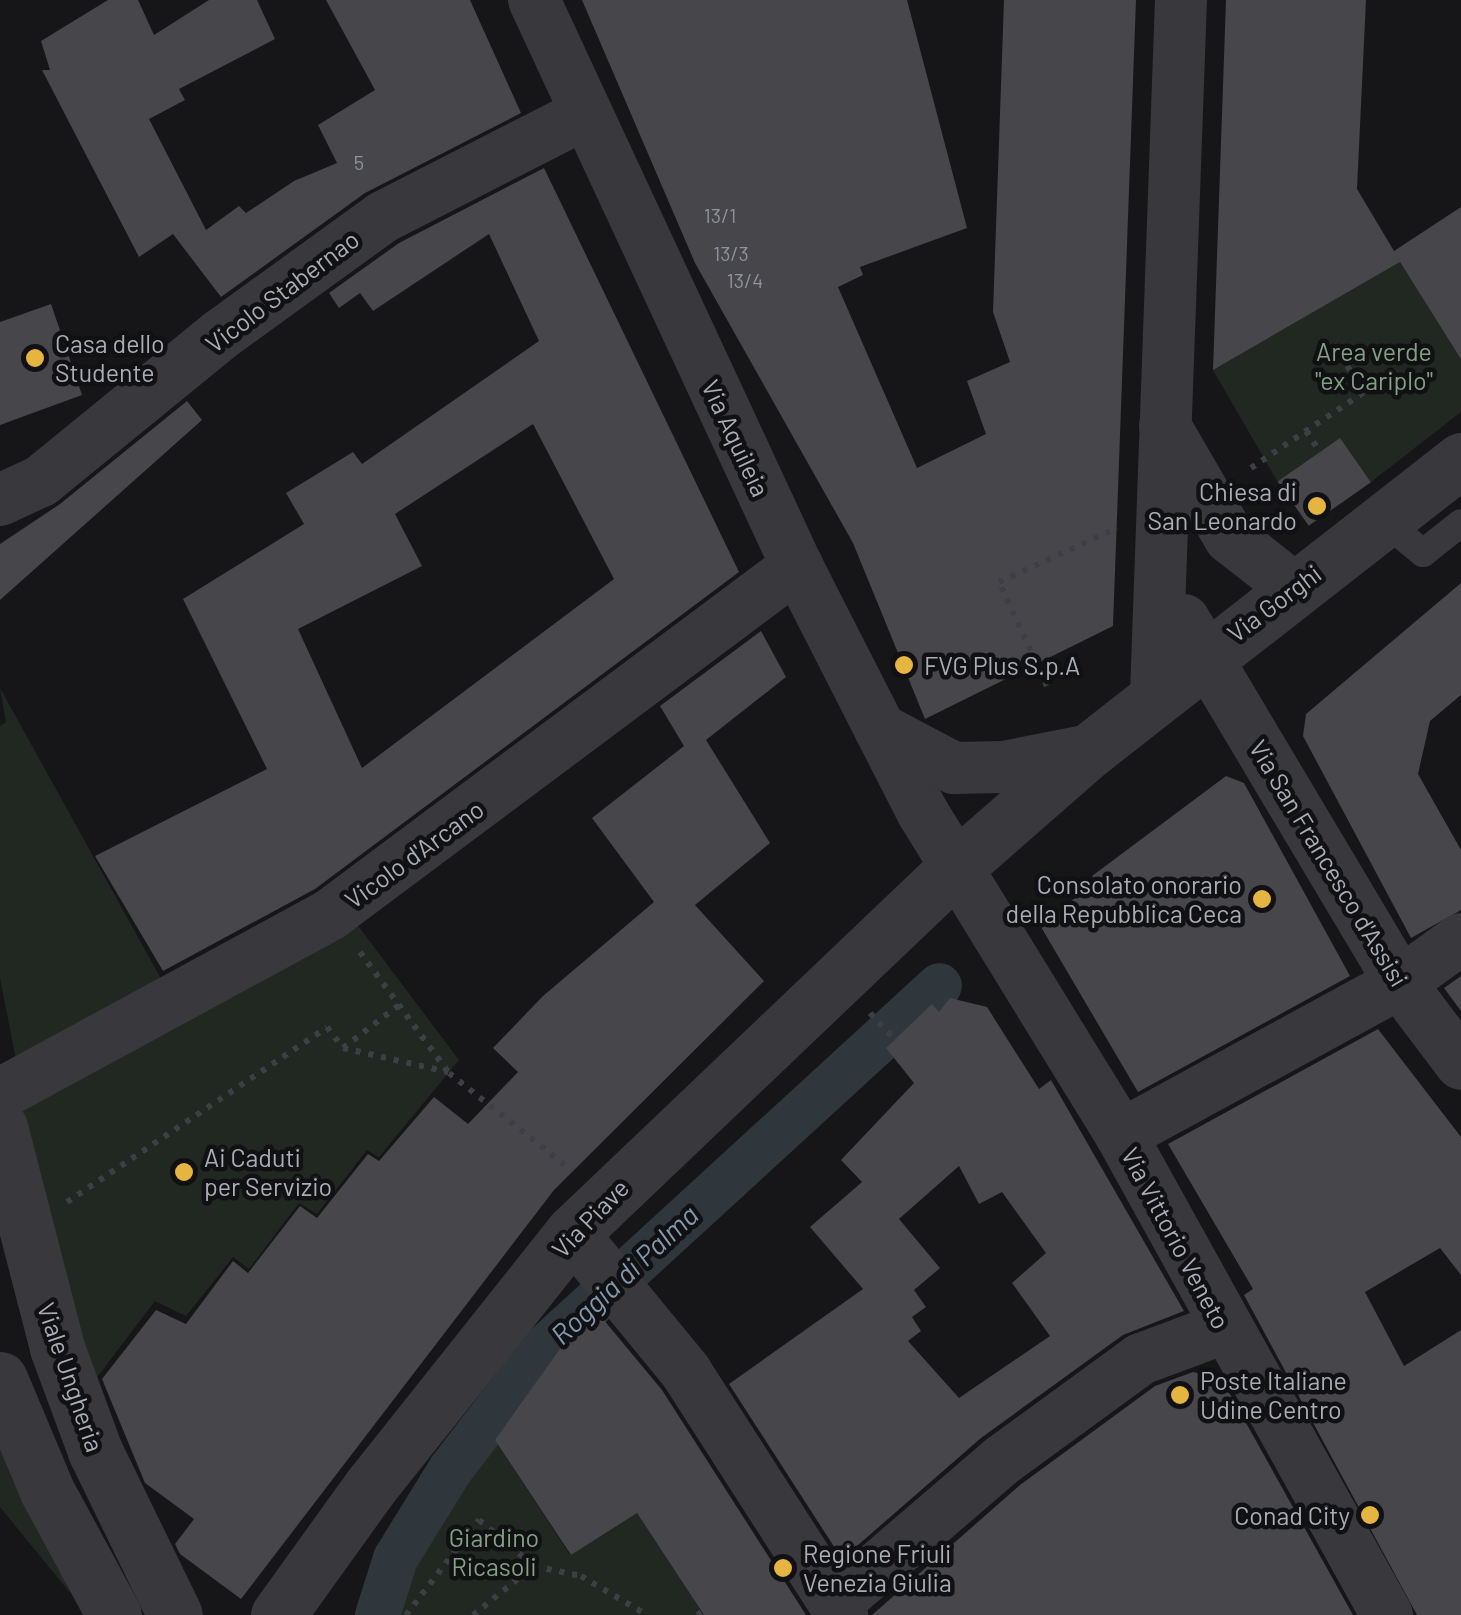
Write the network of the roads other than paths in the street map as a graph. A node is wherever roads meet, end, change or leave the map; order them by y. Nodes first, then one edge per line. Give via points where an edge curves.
1 (534, 0) edge
2 (1181, 0) edge
3 (584, 114) junction
4 (1165, 426) junction
5 (1461, 460) edge
6 (0, 500) edge
7 (1383, 520) junction
8 (1461, 523) edge
9 (797, 566) junction
10 (1161, 579) junction
11 (1294, 588) junction
12 (1204, 656) junction
13 (1156, 694) junction
14 (880, 729) junction
15 (1090, 750) junction
16 (954, 868) junction
17 (1461, 939) edge
18 (1400, 984) junction
19 (1461, 1064) edge
20 (0, 1094) edge
21 (0, 1127) edge
22 (1121, 1134) junction
23 (602, 1270) junction
24 (1224, 1328) junction
25 (0, 1379) edge
26 (177, 1607) edge
27 (839, 1609) edge
28 (114, 1615) edge
29 (278, 1615) edge
30 (1387, 1615) edge

1 - 3 street, Via Aquileia
2 - 4 street
3 - 6 street, Vicolo Stabernao via 383,217 220,335 40,481
3 - 9 street, Via Aquileia
4 - 10 street
4 - 11 street via 1230,538
5 - 7 street, Via Gorghi
7 - 8 lane via 1422,553
7 - 11 street, Via Gorghi
9 - 14 street, Via Aquileia
9 - 20 street, Vicolo d'Arcano via 331,914
10 - 12 street, Via San Francesco d'Assisi
10 - 13 street
11 - 12 street, Via Gorghi
12 - 13 street, Via Gorghi
12 - 18 street, Via San Francesco d'Assisi
13 - 15 street, Via Gorghi
14 - 15 street, Via Gorghi via 954,768 1004,767
14 - 16 street, Via Aquileia
15 - 16 street, Via Gorghi
16 - 22 street, Via Vittorio Veneto
16 - 23 street, Via Piave
17 - 18 street
18 - 19 street, Via San Francesco d'Assisi
18 - 22 street
21 - 26 street, Viale Ungheria via 24,1230 95,1451
22 - 24 street, Via Vittorio Veneto
23 - 27 street via 686,1372
23 - 29 street, Via Piave via 406,1440
24 - 27 street via 1141,1359 1001,1461
24 - 30 street, Via Vittorio Veneto
25 - 28 street via 47,1491

